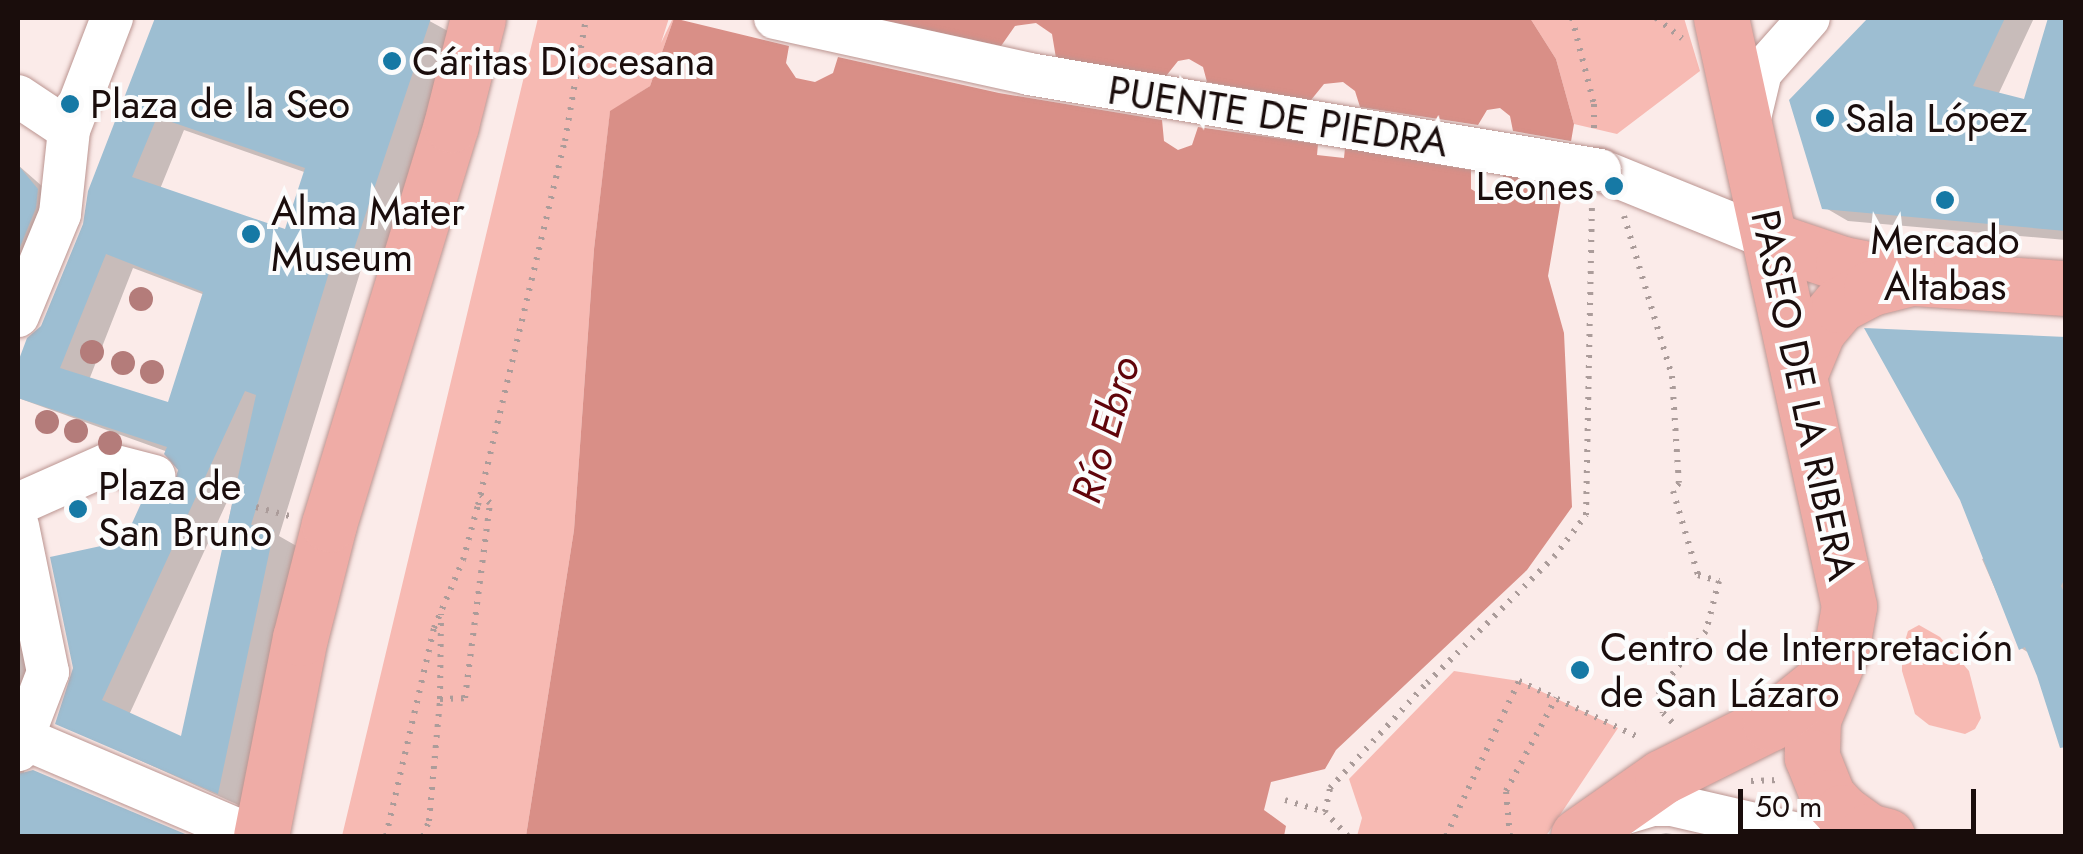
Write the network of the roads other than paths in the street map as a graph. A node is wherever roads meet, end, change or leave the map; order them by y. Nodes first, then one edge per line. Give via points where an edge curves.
1 (112, 18) edge
2 (478, 18) edge
3 (775, 18) edge
4 (1809, 18) edge
5 (1704, 30) edge
6 (18, 96) edge
7 (70, 130) junction
8 (1747, 136) junction
9 (1772, 240) junction
10 (1914, 278) junction
11 (2066, 288) edge
12 (18, 316) edge
13 (1801, 370) junction
14 (154, 476) dead end
15 (18, 504) edge
16 (22, 544) edge
17 (1830, 675) junction
18 (19, 741) edge
19 (1587, 830) edge
20 (252, 836) edge
21 (261, 836) edge
22 (1806, 836) edge
23 (1887, 836) edge

1 - 7 street
2 - 21 main road via 328,524
3 - 9 street, PUENTE DE PIEDRA, bridge via 1029,74 1595,172
4 - 8 street via 1761,72
5 - 8 main road, PASEO DE LA RIBERA
6 - 7 street
7 - 12 street via 60,214
8 - 9 main road, PASEO DE LA RIBERA
9 - 10 main road
9 - 13 main road, PASEO DE LA RIBERA
10 - 11 main road
10 - 13 main road via 1839,305 1818,330
13 - 17 main road, PASEO DE LA RIBERA via 1848,606
14 - 15 street via 108,464
16 - 18 street via 48,672
17 - 19 main road via 1770,723 1662,777
17 - 23 main road, PASEO DE LA RIBERA via 1810,738 1817,774 1842,812
18 - 20 street
19 - 22 street via 1640,808 1672,805

